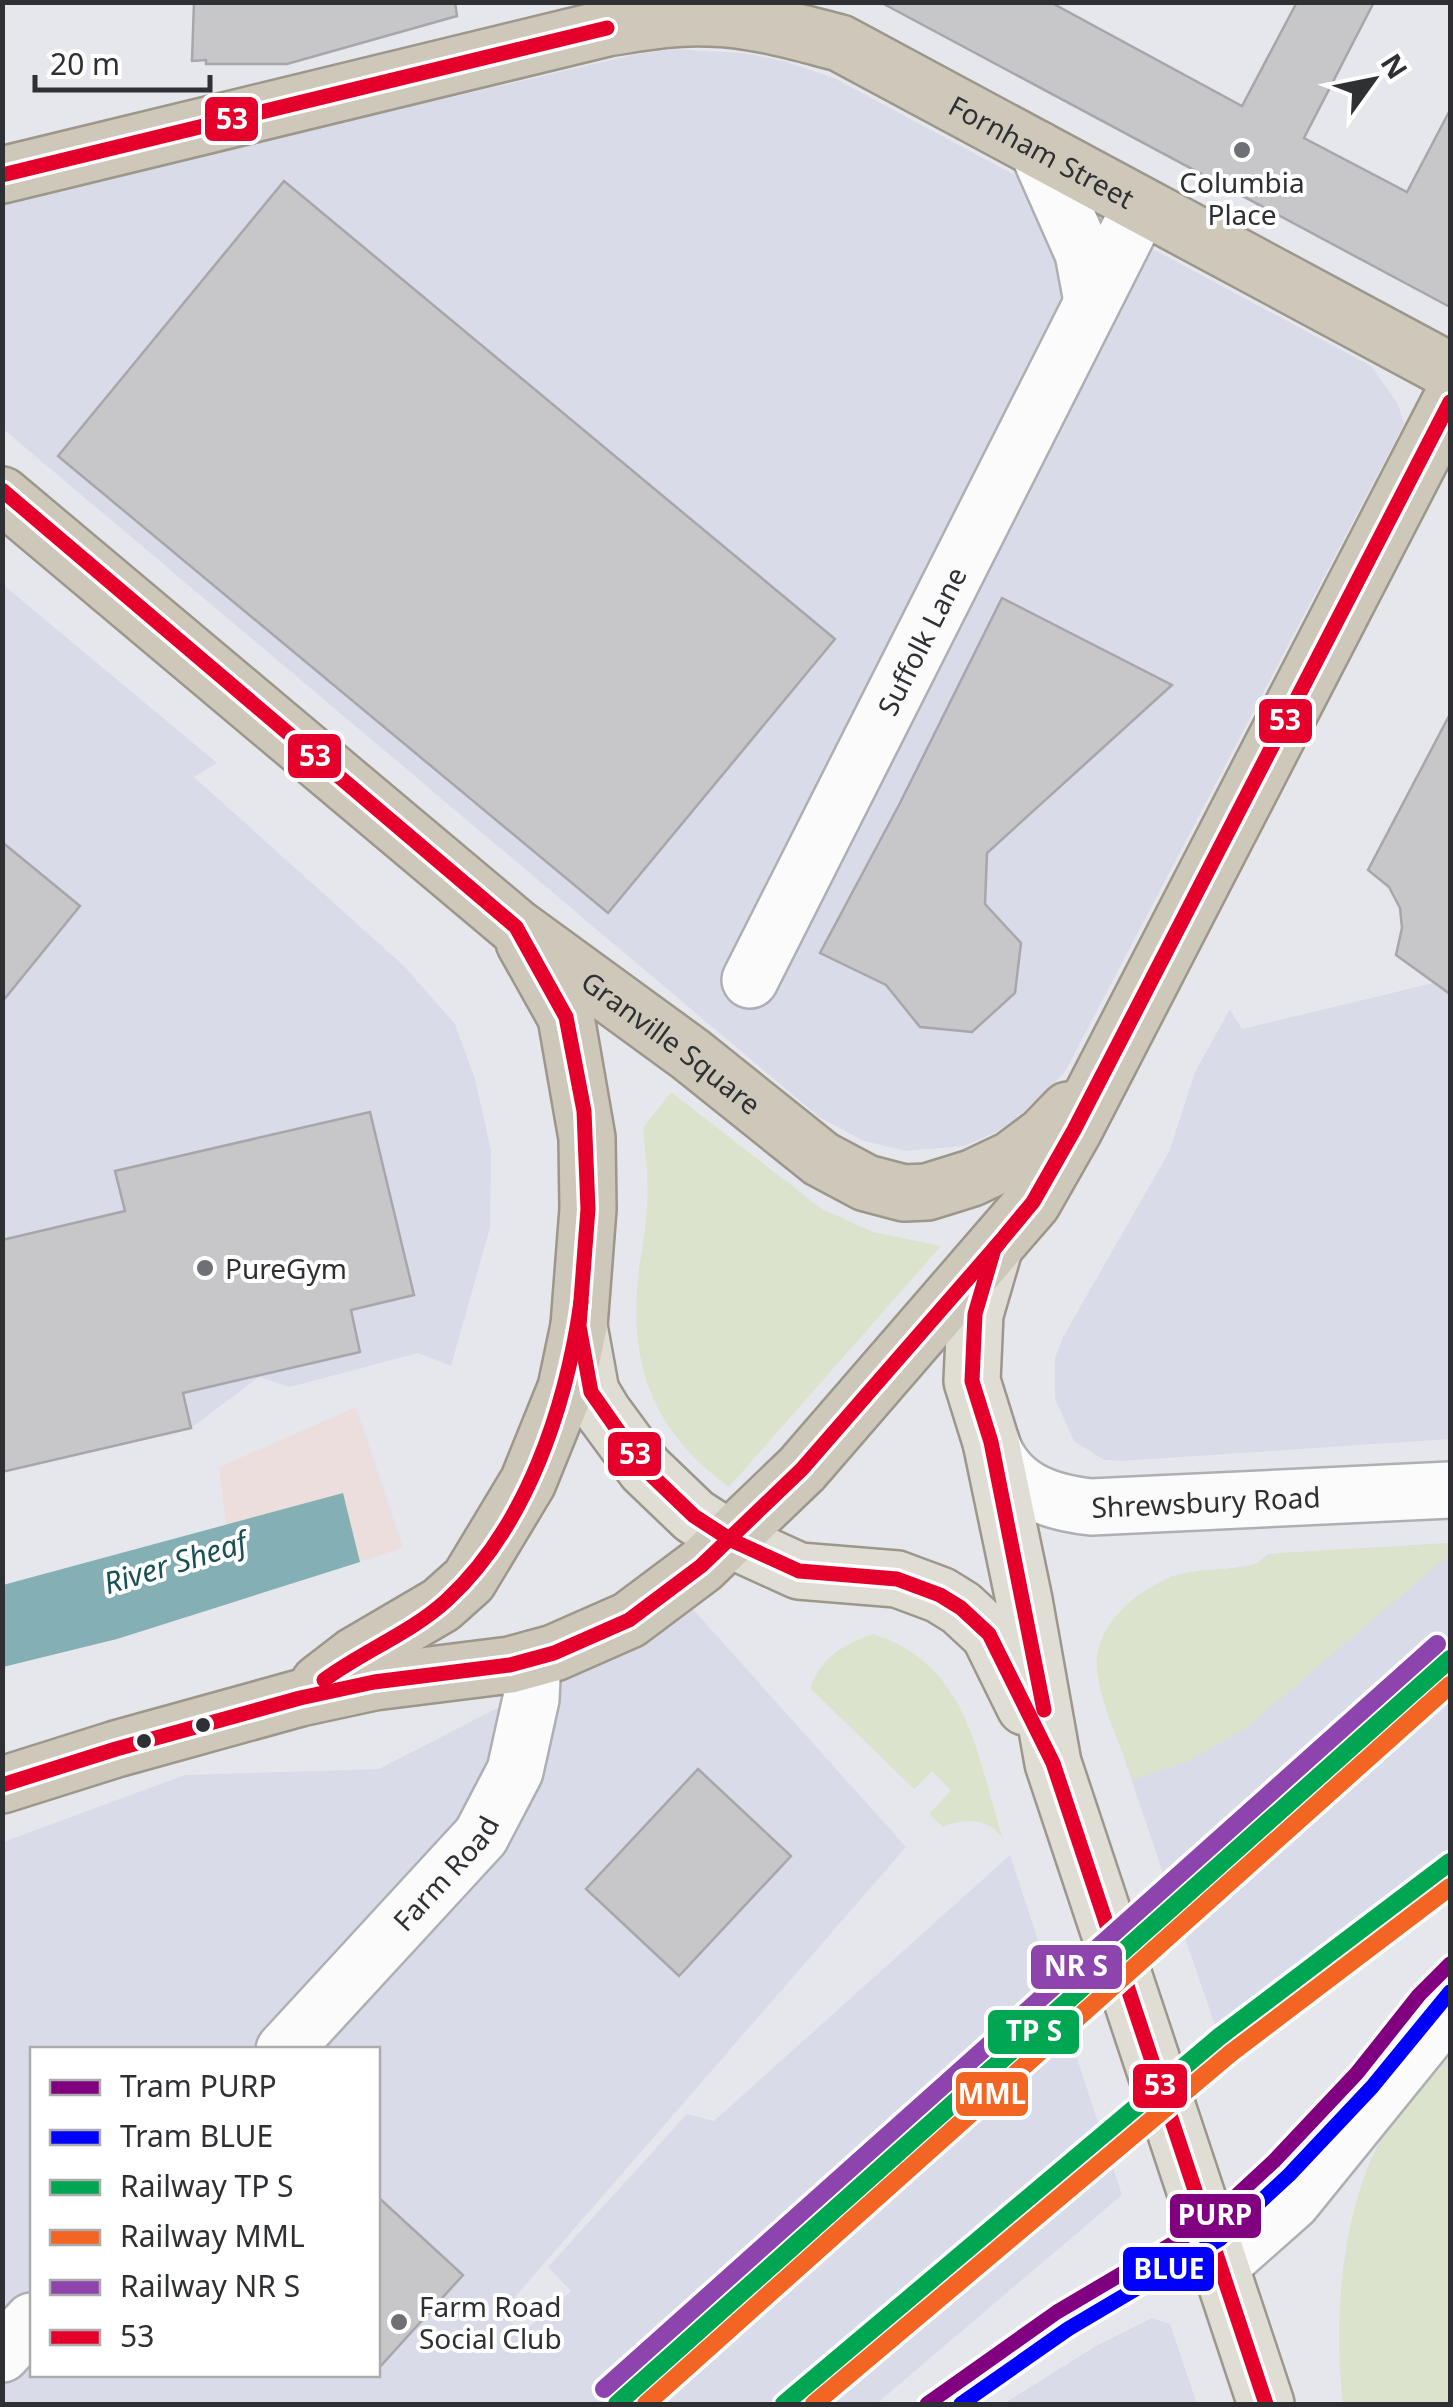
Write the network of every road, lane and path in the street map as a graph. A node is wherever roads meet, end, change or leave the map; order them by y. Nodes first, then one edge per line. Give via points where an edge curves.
1 (618, 15) edge
2 (832, 23) edge
3 (1037, 148) junction
4 (2, 174) edge
5 (1141, 206) junction
6 (1092, 301) junction
7 (1450, 371) edge
8 (1450, 402) edge
9 (5, 494) edge
10 (516, 926) junction
11 (750, 980) dead end
12 (1102, 1070) junction
13 (994, 1249) junction
14 (579, 1326) junction
15 (992, 1442) junction
16 (1450, 1490) edge
17 (731, 1540) junction
18 (533, 1659) junction
19 (300, 1698) junction
20 (1053, 1763) junction
21 (2, 1785) edge
22 (1450, 2006) edge
23 (287, 2047) edge
24 (1222, 2264) junction
25 (30, 2323) edge
26 (2, 2354) edge
27 (1266, 2404) edge

1 - 2 highway, Fornham Street
1 - 4 highway, Fornham Street
2 - 3 highway, Fornham Street
3 - 5 highway, Fornham Street
3 - 6 street via 1083,253
5 - 6 street, Suffolk Lane
5 - 7 highway, Fornham Street
6 - 11 street, Suffolk Lane
8 - 12 highway
9 - 10 highway
10 - 12 highway, Granville Square via 821,1159 866,1183 904,1193 972,1178 1012,1159 1053,1127
10 - 14 highway, Granville Square via 566,1016 584,1111 588,1209
12 - 13 highway via 1033,1202
13 - 15 main road via 975,1314 972,1380
13 - 17 highway via 802,1469
14 - 17 main road, Granville Square via 590,1392 622,1439 694,1516
14 - 19 highway via 551,1430 470,1580
15 - 16 street, Shrewsbury Road via 1015,1481 1056,1503 1092,1507
15 - 20 main road
17 - 18 highway via 630,1620
17 - 20 main road, Granville Square via 800,1571 896,1579 960,1608 989,1634
18 - 19 highway
18 - 23 street, Farm Road via 515,1771 482,1836
19 - 21 highway
20 - 24 main road
22 - 24 street via 1292,2202
24 - 27 main road
25 - 26 street

